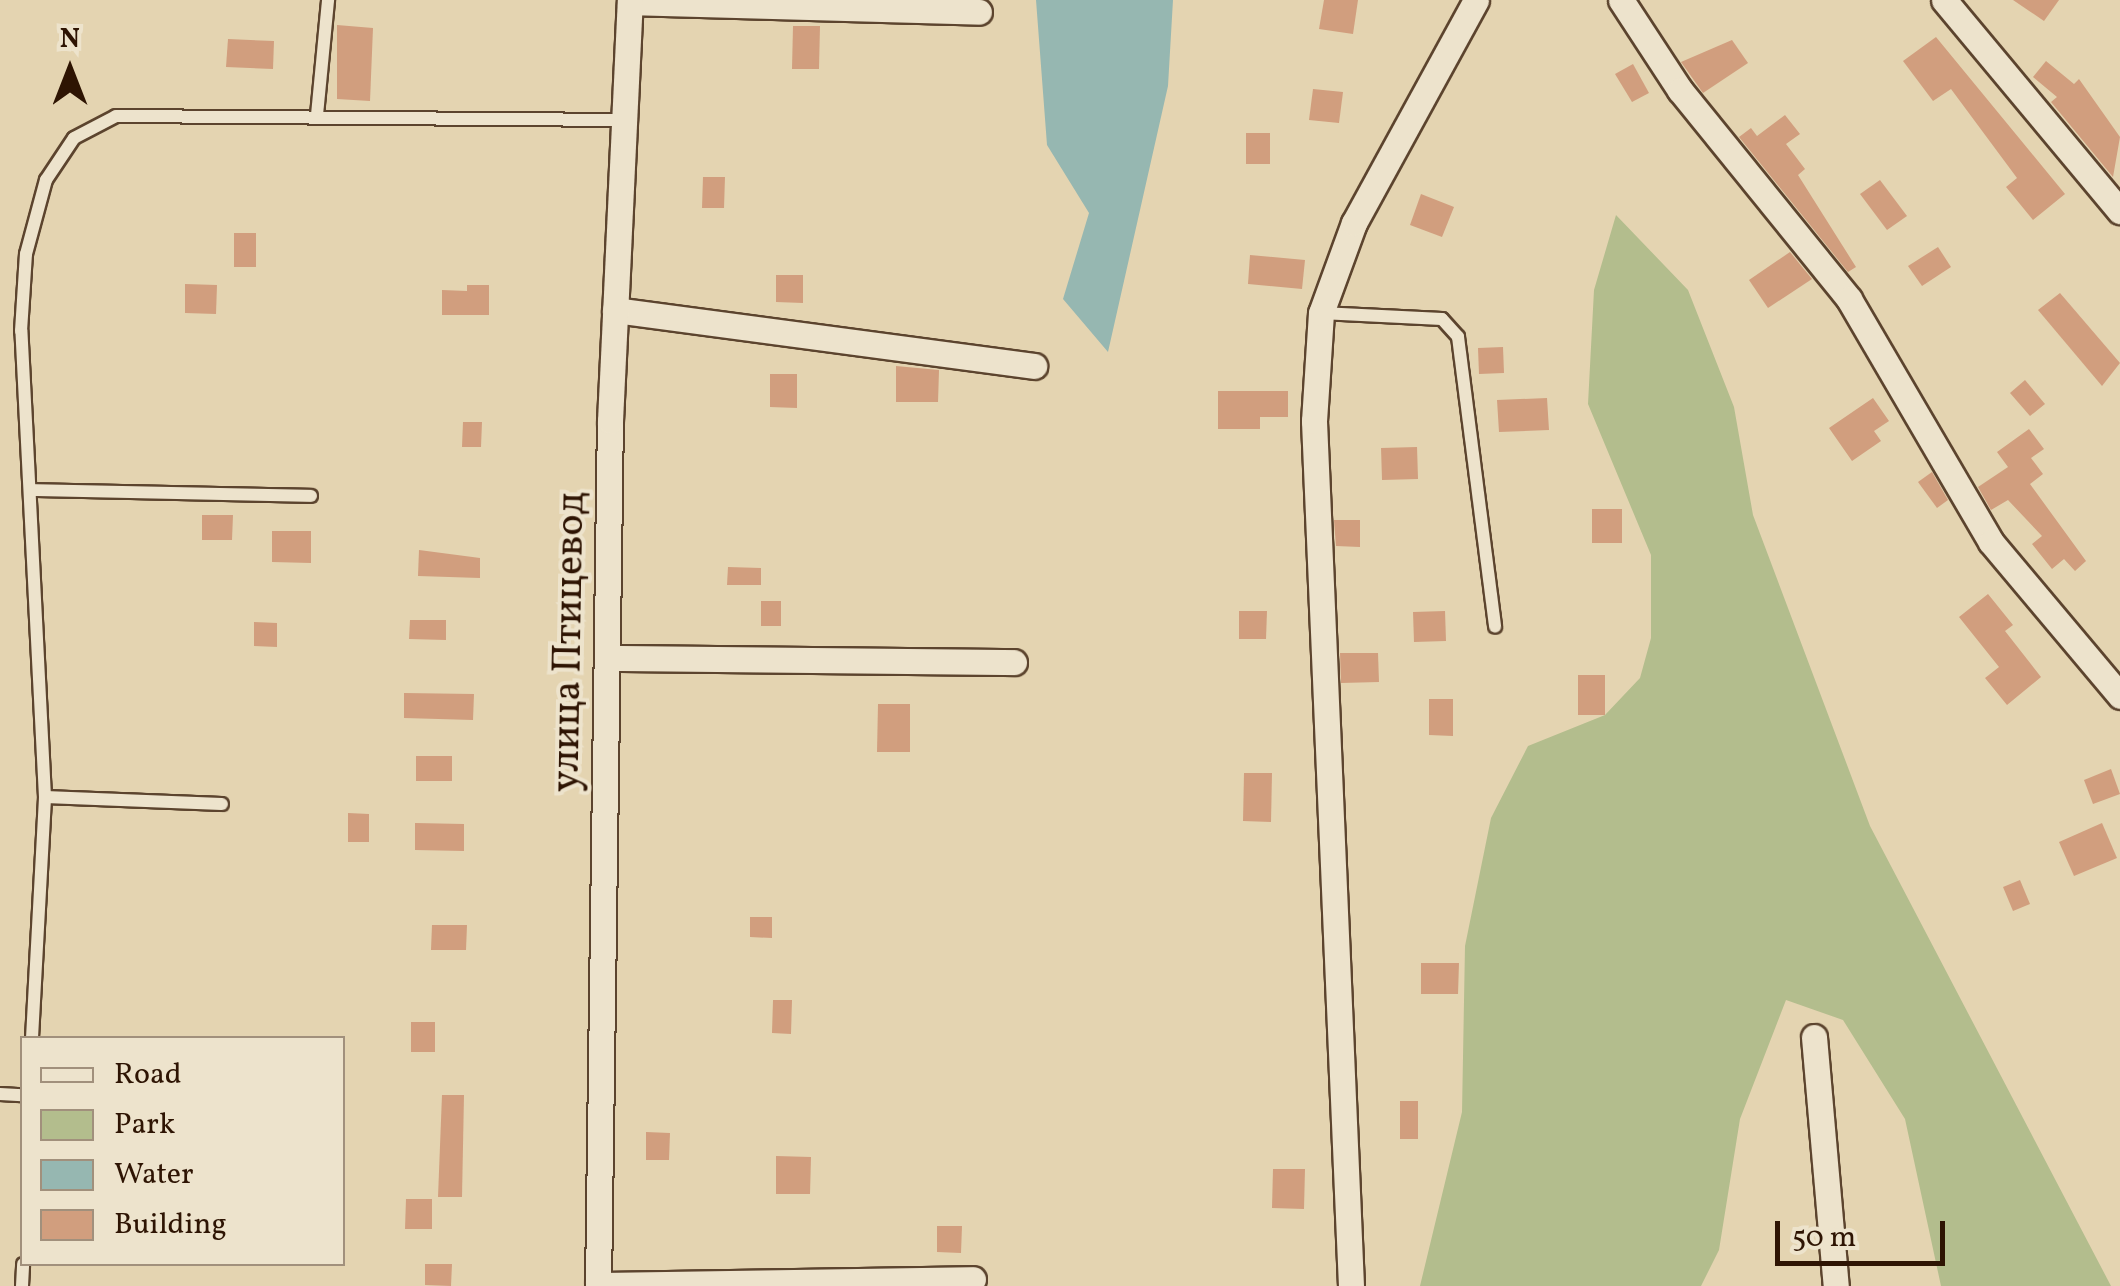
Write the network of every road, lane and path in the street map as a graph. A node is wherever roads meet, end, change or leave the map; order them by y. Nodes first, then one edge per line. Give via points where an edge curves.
1 (328, 0) edge
2 (1476, 0) edge
3 (1620, 0) edge
4 (1944, 0) edge
5 (630, 1) edge
6 (978, 12) dead end
7 (317, 114) junction
8 (626, 120) junction
9 (2120, 211) edge
10 (615, 310) junction
11 (1321, 313) junction
12 (1034, 366) dead end
13 (31, 490) junction
14 (312, 496) dead end
15 (1495, 627) dead end
16 (610, 658) junction
17 (1014, 662) dead end
18 (2120, 696) edge
19 (45, 797) junction
20 (222, 804) dead end
21 (32, 1036) edge
22 (1814, 1037) dead end
23 (973, 1279) dead end
24 (598, 1286) edge
25 (1352, 1286) edge
26 (1836, 1286) edge

1 - 7 lane
2 - 11 street via 1354,222
3 - 18 street via 1680,90 1848,299 1990,542
4 - 9 street
5 - 6 street
5 - 8 street, улица Птицевод
7 - 8 lane
7 - 13 lane via 116,116 74,138 46,180 26,254 21,330
8 - 10 street, улица Птицевод
10 - 12 street
10 - 16 street, улица Птицевод
11 - 15 lane via 1442,319 1458,337
11 - 25 street via 1314,421
13 - 14 lane
13 - 19 lane
16 - 17 street
16 - 24 street, улица Птицевод
19 - 20 lane
19 - 21 lane
22 - 26 street
23 - 24 street

